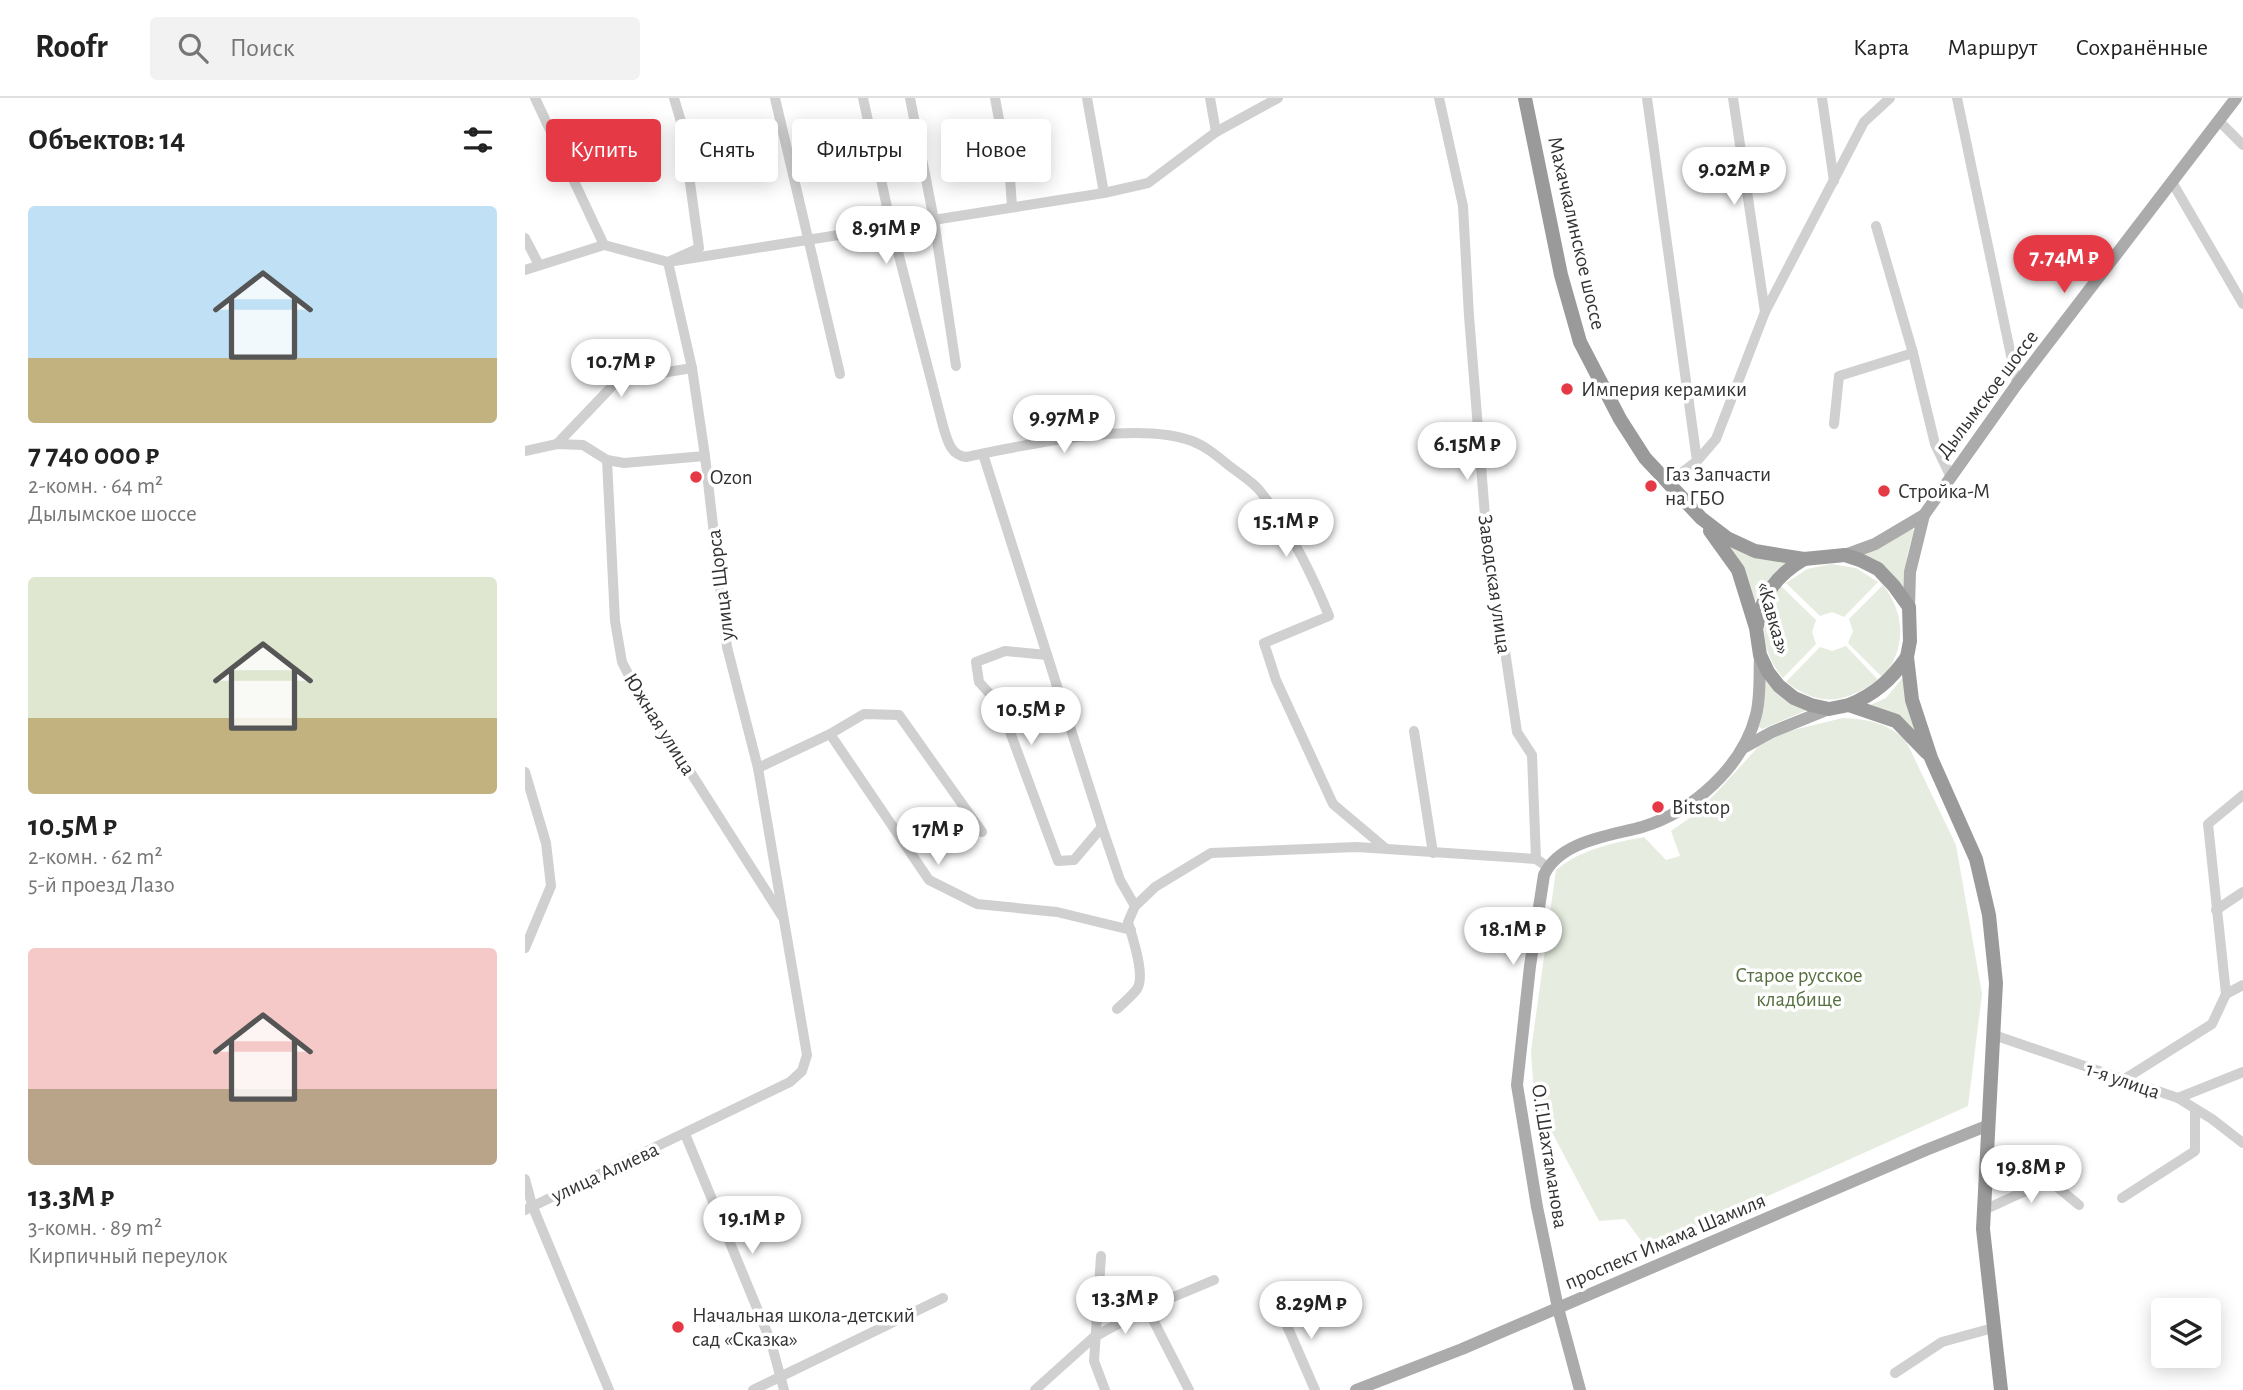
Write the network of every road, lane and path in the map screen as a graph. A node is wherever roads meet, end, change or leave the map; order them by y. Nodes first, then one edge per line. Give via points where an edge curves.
1 (535, 98) edge
2 (674, 98) edge
3 (775, 98) edge
4 (863, 98) edge
5 (910, 98) edge
6 (995, 98) edge
7 (1087, 98) edge
8 (1210, 98) edge
9 (1277, 98) edge
10 (1439, 98) edge
11 (1525, 98) edge
12 (1647, 98) edge
13 (1733, 98) edge
14 (1822, 98) edge
15 (1890, 98) edge
16 (1957, 98) edge
17 (2237, 98) edge
18 (2219, 121) junction
19 (1216, 132) junction
20 (2243, 145) edge
21 (1834, 181) junction
22 (2172, 182) junction
23 (1104, 193) junction
24 (1012, 206) junction
25 (934, 219) junction
26 (891, 225) junction
27 (1876, 226) dead end
28 (525, 238) edge
29 (807, 239) junction
30 (604, 245) junction
31 (668, 261) junction
32 (539, 265) junction
33 (525, 270) edge
34 (2243, 304) edge
35 (1765, 312) junction
36 (1913, 353) junction
37 (956, 366) dead end
38 (692, 368) junction
39 (839, 374) dead end
40 (2017, 384) junction
41 (1834, 424) dead end
42 (557, 444) junction
43 (525, 451) edge
44 (983, 454) junction
45 (705, 456) junction
46 (607, 460) junction
47 (1697, 461) junction
48 (1950, 475) junction
49 (1667, 484) junction
50 (1924, 515) junction
51 (1701, 518) junction
52 (1845, 555) junction
53 (1804, 559) junction
54 (1909, 607) junction
55 (1756, 628) junction
56 (1047, 654) junction
57 (1760, 655) junction
58 (1907, 657) junction
59 (1849, 705) junction
60 (1829, 709) junction
61 (1415, 732) dead end
62 (830, 734) junction
63 (1743, 748) junction
64 (1931, 758) junction
65 (758, 768) junction
66 (525, 772) edge
67 (2243, 795) edge
68 (529, 798) edge
69 (1102, 827) junction
70 (982, 832) dead end
71 (1384, 847) junction
72 (1433, 853) junction
73 (1536, 859) junction
74 (1548, 867) junction
75 (2243, 892) edge
76 (1135, 906) junction
77 (2216, 909) junction
78 (785, 921) junction
79 (1131, 930) junction
80 (525, 948) edge
81 (2243, 985) edge
82 (2225, 994) junction
83 (1117, 1009) dead end
84 (1994, 1035) junction
85 (2243, 1072) edge
86 (2123, 1080) junction
87 (790, 1083) joint
88 (2178, 1098) junction
89 (2195, 1109) junction
90 (1989, 1125) junction
91 (685, 1134) junction
92 (2243, 1143) edge
93 (525, 1179) edge
94 (2122, 1198) dead end
95 (2079, 1205) dead end
96 (529, 1207) edge
97 (1984, 1210) junction
98 (1101, 1256) dead end
99 (1214, 1280) dead end
100 (943, 1298) dead end
101 (1278, 1305) dead end
102 (1147, 1308) junction
103 (1558, 1308) junction
104 (1993, 1328) junction
105 (1094, 1337) junction
106 (1895, 1373) dead end
107 (780, 1377) junction
108 (609, 1390) edge
109 (753, 1390) edge
110 (784, 1390) edge
111 (1035, 1390) edge
112 (1105, 1390) edge
113 (1189, 1390) edge
114 (1315, 1390) edge
115 (1356, 1390) edge
116 (1580, 1390) edge
117 (2001, 1390) edge

1 - 30 street
2 - 31 street via 699,248
3 - 29 street
4 - 26 street
5 - 25 street
6 - 24 street
7 - 23 street
8 - 19 street
9 - 19 street
10 - 73 street, Заводская улица via 1463,206 1485,516 1517,732 1532,755
11 - 49 highway, Махачкалинское шоссе via 1580,342 1620,419
12 - 47 street
13 - 35 street
14 - 21 street
15 - 21 street via 1864,122
16 - 40 street
17 - 18 main road, Дылымское шоссе
18 - 20 street
18 - 22 main road, Дылымское шоссе
19 - 23 street via 1148,183
21 - 35 street
22 - 34 street
22 - 40 main road, Дылымское шоссе
23 - 24 street
24 - 25 street
25 - 26 street
25 - 37 street
26 - 29 street
26 - 44 street via 951,447 966,457
27 - 36 street
28 - 32 street
29 - 31 street
29 - 39 street
30 - 31 street
30 - 32 street
31 - 38 street, улица Щорса
32 - 33 street
35 - 47 street via 1716,439
36 - 41 street via 1839,376
36 - 48 street via 1935,444
38 - 42 street via 618,380
38 - 45 street, улица Щорса
40 - 48 main road, Дылымское шоссе
42 - 43 street
42 - 46 street via 583,444
44 - 56 street
44 - 71 street via 1095,435 1143,433 1191,441 1259,489 1306,561 1329,616 1264,643 1276,680 1333,804
45 - 46 street via 625,463
45 - 65 street, улица Щорса via 727,647
46 - 78 street, Южная улица via 615,621 622,662 643,703
47 - 49 street
48 - 50 main road, Дылымское шоссе
49 - 51 highway, Махачкалинское шоссе
50 - 52 main road via 1875,544
50 - 54 main road via 1910,572
51 - 53 highway, Махачкалинское шоссе via 1741,546
51 - 55 highway, «Кавказ» via 1738,570
52 - 53 highway, Махачкалинское шоссе
52 - 54 highway, Махачкалинское шоссе via 1878,569
53 - 55 highway via 1777,579 1766,594
54 - 58 highway
55 - 57 highway, «Кавказ»
56 - 69 street
56 - 69 street via 1005,651 976,662 979,682 1000,705 1058,861 1074,860
57 - 60 highway, «Кавказ» via 1779,687 1794,698
57 - 63 main road via 1757,714
58 - 59 highway via 1885,685
58 - 64 highway via 1912,700
59 - 60 highway, «Кавказ»
59 - 64 highway via 1896,721
60 - 63 main road
61 - 72 street
62 - 65 street
62 - 70 street via 864,714 899,715
62 - 79 street via 929,880 977,904 1057,912
63 - 74 main road via 1719,778 1667,818 1594,839 1561,854
64 - 84 highway via 1979,870 1996,983
65 - 78 street, улица Щорса
66 - 68 street
67 - 77 street via 2208,824
68 - 80 street via 546,843 551,886
69 - 76 street via 1120,880
71 - 72 street
71 - 76 street via 1211,853 1155,887
72 - 73 street
73 - 74 street
74 - 103 main road, О.Г.Шахтаманова via 1530,966 1517,1085
75 - 77 street
76 - 79 street via 1128,922
77 - 82 street
78 - 87 street, улица Щорса via 807,1055 802,1071
79 - 83 street via 1140,984
81 - 82 street
82 - 86 street via 2212,1024
84 - 86 street, 1-я улица
84 - 90 highway
85 - 88 street
86 - 88 street, 1-я улица
87 - 91 street, улица Алиева
88 - 89 street, 1-я улица
89 - 92 street, 1-я улица
89 - 94 street via 2195,1151
90 - 97 highway
90 - 103 main road, проспект Имама Шамиля
91 - 96 street, улица Алиева
91 - 107 street via 771,1342
93 - 96 street
95 - 97 street via 2052,1182
96 - 108 street
97 - 104 highway
98 - 105 street
99 - 102 street
100 - 107 street
101 - 114 street
102 - 105 street
102 - 113 street
103 - 115 main road, проспект Имама Шамиля
103 - 116 main road, О.Г.Шахтаманова
104 - 106 street via 1942,1342
104 - 117 highway
105 - 111 street
105 - 112 street via 1094,1361
107 - 109 street
107 - 110 street

